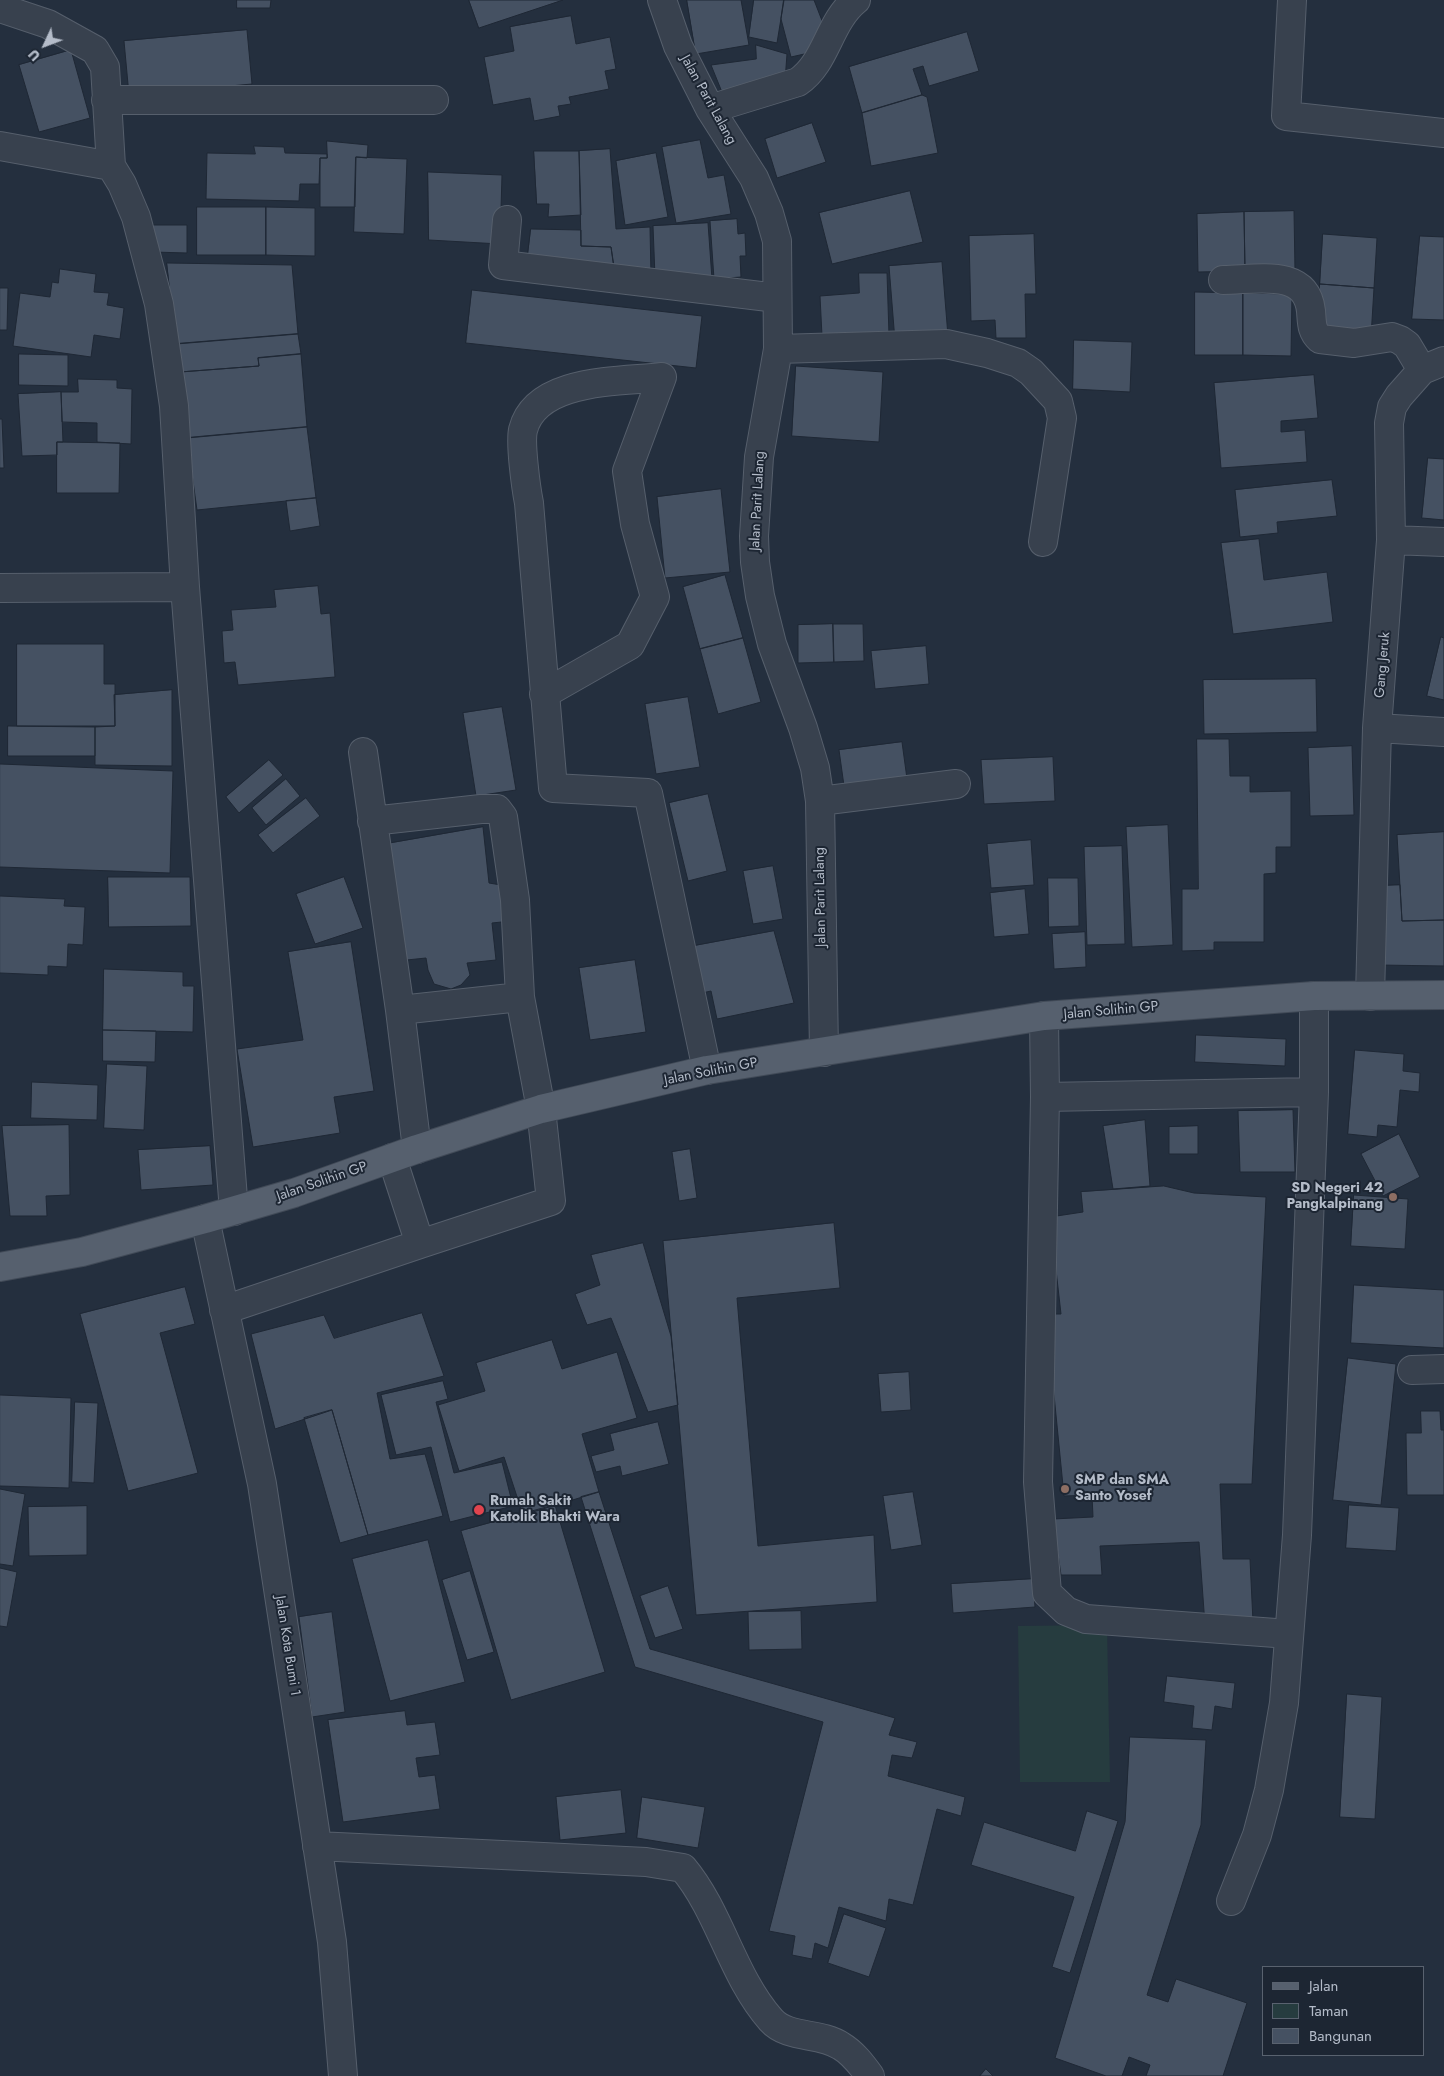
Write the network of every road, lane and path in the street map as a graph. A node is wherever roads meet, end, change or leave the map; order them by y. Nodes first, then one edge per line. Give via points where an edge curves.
1 (662, 0) edge
2 (856, 0) edge
3 (1292, 0) edge
4 (0, 8) edge
5 (106, 100) junction
6 (434, 100) dead end
7 (710, 109) junction
8 (1444, 133) edge
9 (0, 146) edge
10 (111, 166) junction
11 (507, 220) dead end
12 (1223, 280) dead end
13 (777, 298) junction
14 (778, 348) junction
15 (1433, 365) edge
16 (1391, 540) junction
17 (1044, 542) dead end
18 (1444, 542) edge
19 (185, 587) junction
20 (0, 588) edge
21 (544, 694) junction
22 (1377, 728) junction
23 (1444, 732) edge
24 (363, 752) dead end
25 (956, 784) dead end
26 (820, 801) junction
27 (372, 821) junction
28 (1444, 995) edge
29 (1314, 996) junction
30 (1370, 996) junction
31 (520, 997) junction
32 (400, 1010) junction
33 (1044, 1016) junction
34 (824, 1052) junction
35 (707, 1070) junction
36 (1314, 1092) junction
37 (1045, 1097) junction
38 (542, 1109) junction
39 (417, 1149) junction
40 (392, 1158) junction
41 (234, 1211) junction
42 (205, 1219) junction
43 (420, 1244) junction
44 (0, 1267) edge
45 (224, 1310) junction
46 (1444, 1369) edge
47 (1412, 1370) dead end
48 (1289, 1634) junction
49 (317, 1846) junction
50 (1231, 1901) dead end
51 (343, 2076) edge
52 (870, 2076) edge

1 - 7 street, Jalan Parit Lalang via 678,46
2 - 7 street via 846,9 810,74 798,82
3 - 8 street via 1286,116
4 - 5 street via 48,24 95,50 105,67
5 - 6 street
5 - 10 street
7 - 13 street, Jalan Parit Lalang via 754,178 769,213 777,241
9 - 10 street
10 - 19 street via 136,217 159,304 174,406
11 - 13 street via 503,265
12 - 15 street via 1291,281 1306,294 1312,330 1320,339 1354,343 1392,337
13 - 14 street, Jalan Parit Lalang
14 - 17 street via 946,344 1018,363 1031,372 1058,401 1062,418
14 - 26 street, Jalan Parit Lalang via 759,458 755,562 772,644 803,728
15 - 16 street, Gang Jeruk via 1399,396 1392,407 1389,423
16 - 18 street
16 - 22 street, Gang Jeruk
19 - 20 street
19 - 41 street
21 - 21 street via 525,479 523,432 528,417 544,400 570,388 662,377 627,472 635,524 655,597 630,645
21 - 35 street via 552,788 648,792
22 - 23 street
22 - 30 street, Gang Jeruk
24 - 27 street
25 - 26 street
26 - 34 street, Jalan Parit Lalang
27 - 31 street via 497,809 502,817 515,900
27 - 32 street
28 - 30 main road, Jalan Solihin GP
29 - 30 main road, Jalan Solihin GP
29 - 33 main road, Jalan Solihin GP
29 - 36 street
31 - 32 street
31 - 38 street
32 - 39 street
33 - 34 main road, Jalan Solihin GP
33 - 37 street
34 - 35 main road, Jalan Solihin GP
35 - 38 main road, Jalan Solihin GP
36 - 37 street
36 - 48 street via 1297,1535
37 - 48 street via 1038,1482 1048,1593 1066,1611 1086,1619
38 - 39 main road, Jalan Solihin GP
38 - 43 street via 551,1201
39 - 40 main road, Jalan Solihin GP
40 - 41 main road, Jalan Solihin GP
40 - 43 street
41 - 42 main road, Jalan Solihin GP
42 - 44 main road, Jalan Solihin GP via 82,1252
42 - 45 street, Jalan Kota Bumi 1
43 - 45 street
45 - 49 street, Jalan Kota Bumi 1 via 262,1484
46 - 47 street
48 - 50 street via 1284,1704 1269,1790 1257,1835
49 - 51 street, Jalan Kota Bumi 1 via 332,1942
49 - 52 street via 646,1862 682,1868 700,1892 754,1997 778,2028 840,2045

